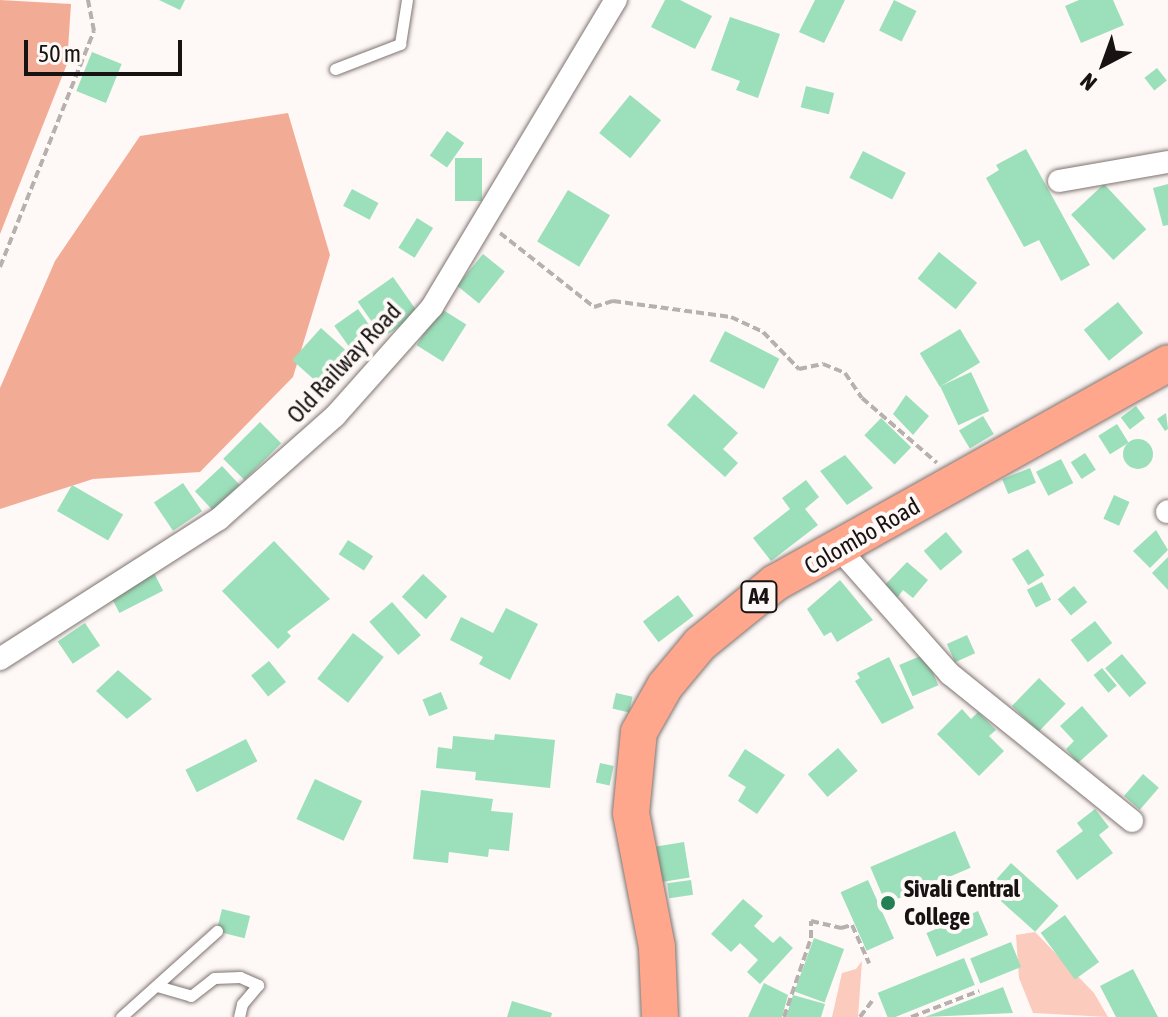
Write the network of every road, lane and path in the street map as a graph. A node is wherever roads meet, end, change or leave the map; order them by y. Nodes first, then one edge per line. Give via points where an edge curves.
1 (88, 0) edge
2 (407, 0) edge
3 (616, 0) edge
4 (335, 69) dead end
5 (1168, 162) edge
6 (1059, 181) dead end
7 (484, 221) junction
8 (0, 267) edge
9 (1168, 363) edge
10 (957, 480) junction
11 (841, 551) junction
12 (0, 659) edge
13 (1132, 821) dead end
14 (217, 931) dead end
15 (869, 963) dead end
16 (157, 986) junction
17 (979, 991) dead end
18 (872, 1001) dead end
19 (121, 1017) edge
20 (239, 1017) edge
21 (660, 1017) edge
22 (784, 1017) edge
23 (860, 1017) edge
24 (911, 1017) edge

1 - 8 path via 94,31
2 - 4 lane via 400,44
3 - 7 street, Old Railway Road
5 - 6 street
7 - 10 path via 594,307 613,301 731,317 763,332 799,369 823,364 845,373 862,398
7 - 12 street, Old Railway Road via 432,307 335,416 219,519
9 - 10 highway, Colombo Road / A4
10 - 11 highway, Colombo Road / A4
11 - 13 street via 950,674
11 - 21 highway, Colombo Road / A4 via 775,583 700,644 665,686 639,732 631,813 657,947
14 - 16 lane
15 - 22 path via 852,925 841,928 811,921 811,938
16 - 19 lane
16 - 20 lane via 191,996 214,978 240,977 258,985 242,1004
17 - 24 path
18 - 23 path

